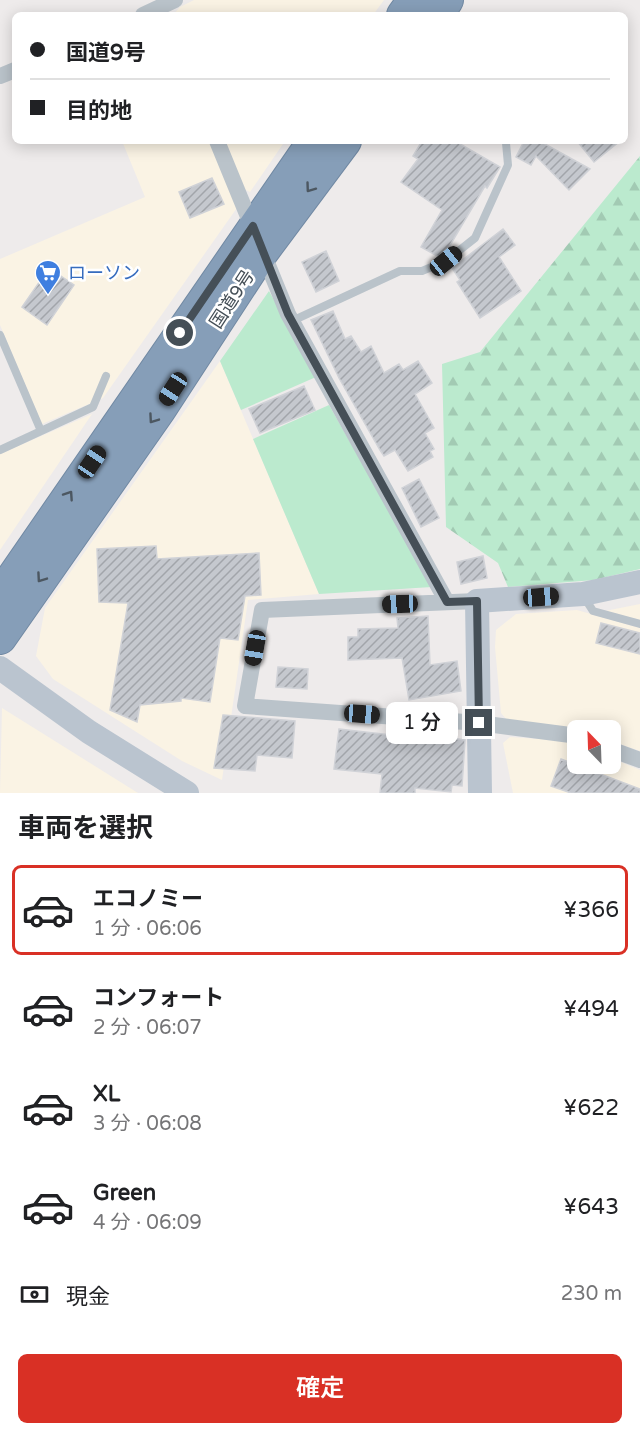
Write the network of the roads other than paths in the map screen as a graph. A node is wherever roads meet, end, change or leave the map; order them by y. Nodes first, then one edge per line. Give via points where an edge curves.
1 (163, 6) edge
2 (149, 12) edge
3 (218, 144) edge
4 (312, 144) edge
5 (342, 144) edge
6 (506, 144) edge
7 (258, 239) junction
8 (292, 321) junction
9 (0, 335) edge
10 (106, 376) dead end
11 (41, 431) junction
12 (0, 450) edge
13 (640, 582) edge
14 (583, 594) junction
15 (0, 596) edge
16 (477, 601) junction
17 (447, 602) junction
18 (640, 624) edge
19 (0, 638) edge
20 (0, 668) edge
21 (479, 723) junction
22 (567, 735) edge
23 (621, 753) edge
24 (640, 760) edge
25 (187, 793) edge
26 (480, 793) edge

1 - 2 street
3 - 7 street
4 - 7 highway, 国道9号
5 -> 7 highway, 国道9号
6 - 8 lane via 508,165 475,238 446,261 423,271 400,271
7 - 8 street
15 -> 7 highway, 国道9号
7 -> 19 highway, 国道9号 via 160,409
8 - 17 street
9 - 11 lane
10 - 11 lane via 93,407
11 - 12 lane
13 - 14 street
14 - 16 street
14 - 18 lane via 593,611
16 - 17 street
16 - 21 street
17 - 21 street via 262,610 245,705
20 - 25 street via 89,732
21 - 22 street
21 - 26 street
23 - 24 street

